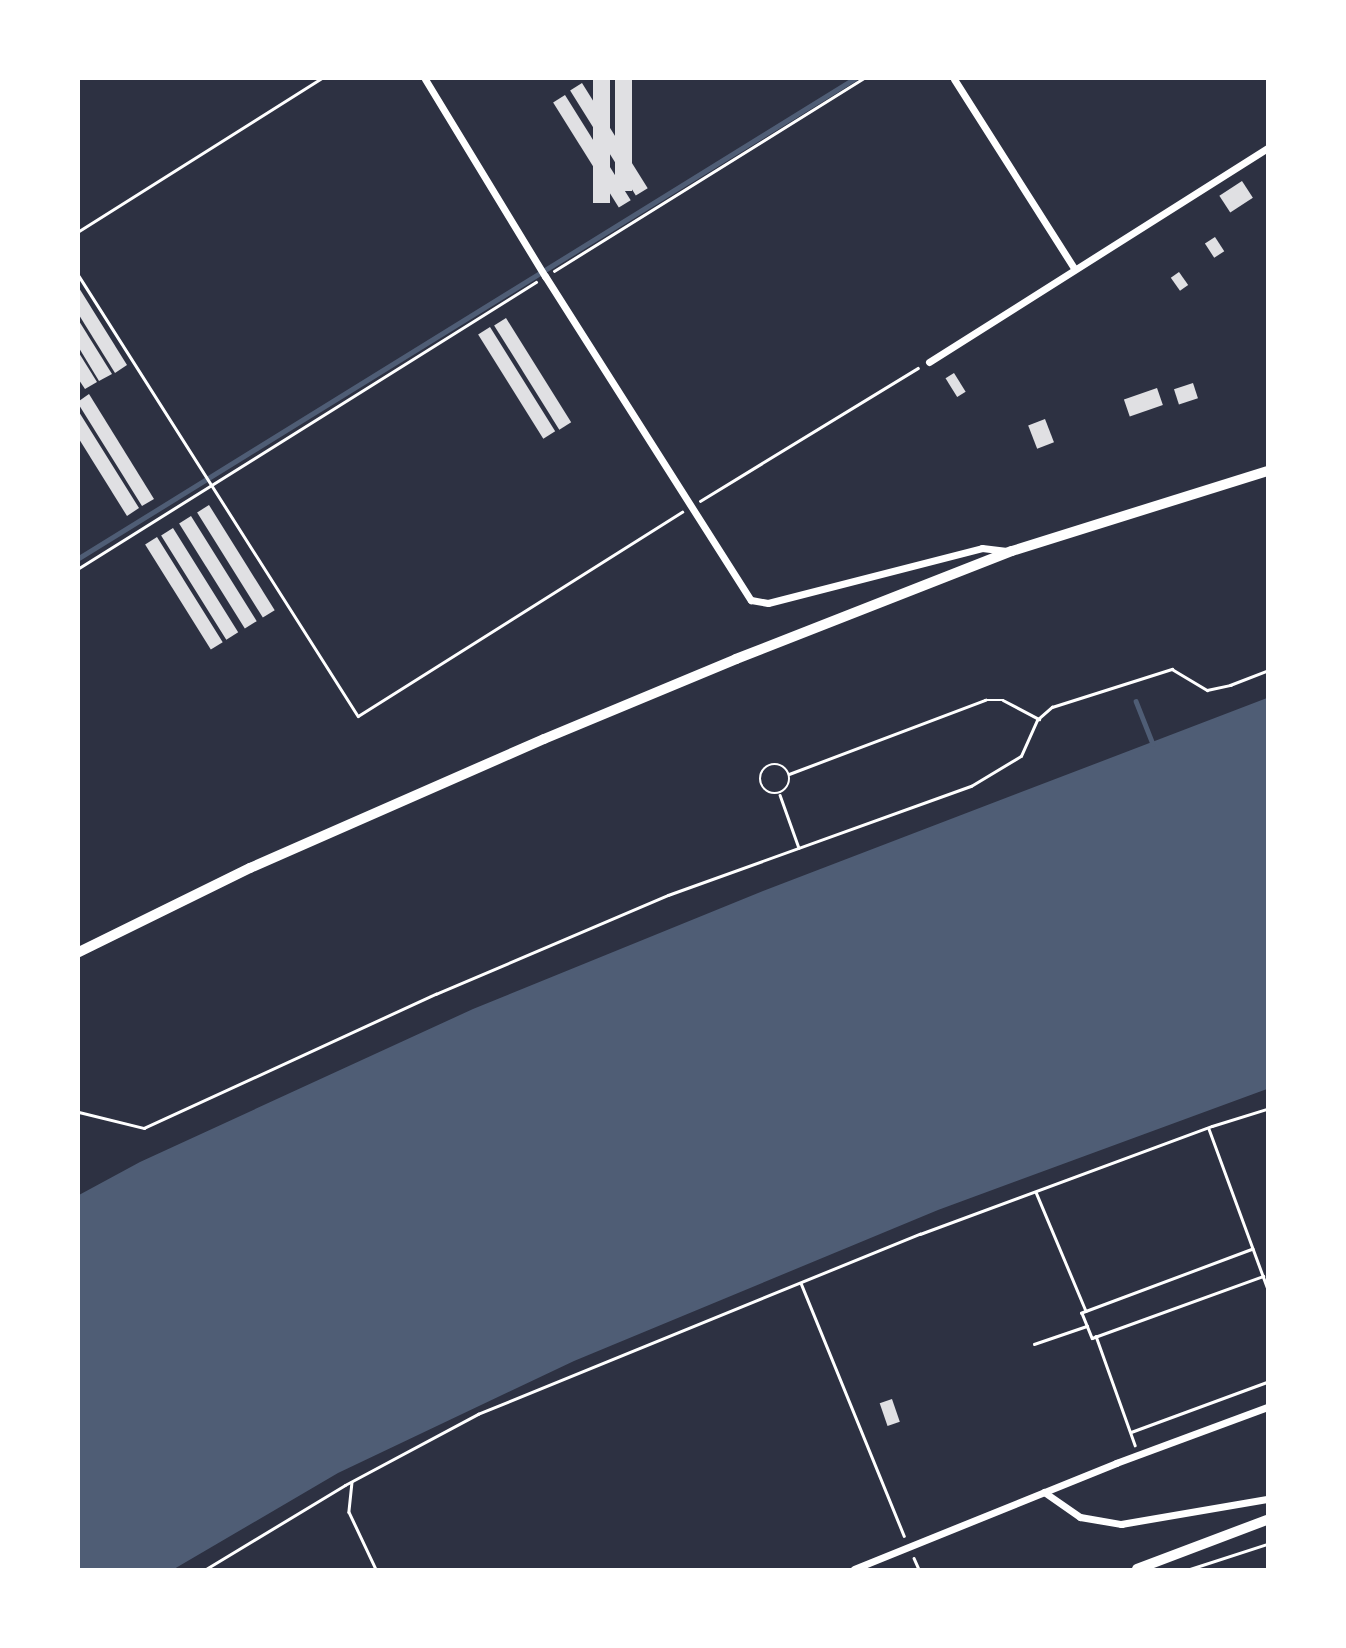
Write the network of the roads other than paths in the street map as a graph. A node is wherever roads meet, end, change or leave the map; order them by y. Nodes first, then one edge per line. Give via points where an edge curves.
1 (425, 79) edge
2 (954, 79) edge
3 (1267, 148) edge
4 (1074, 268) junction
5 (929, 362) road end
6 (1267, 471) edge
7 (1012, 551) junction
8 (79, 952) edge
9 (1267, 1407) edge
10 (1044, 1492) junction
11 (1267, 1499) edge
12 (1267, 1520) edge
13 (854, 1569) edge
14 (1136, 1569) edge

1 - 7 street via 751,600 768,603 982,548
2 - 4 street
3 - 4 street
4 - 5 street
6 - 7 street
7 - 8 street via 544,739 250,868
9 - 10 street
10 - 11 street via 1080,1517 1121,1524
10 - 13 street
12 - 14 street

